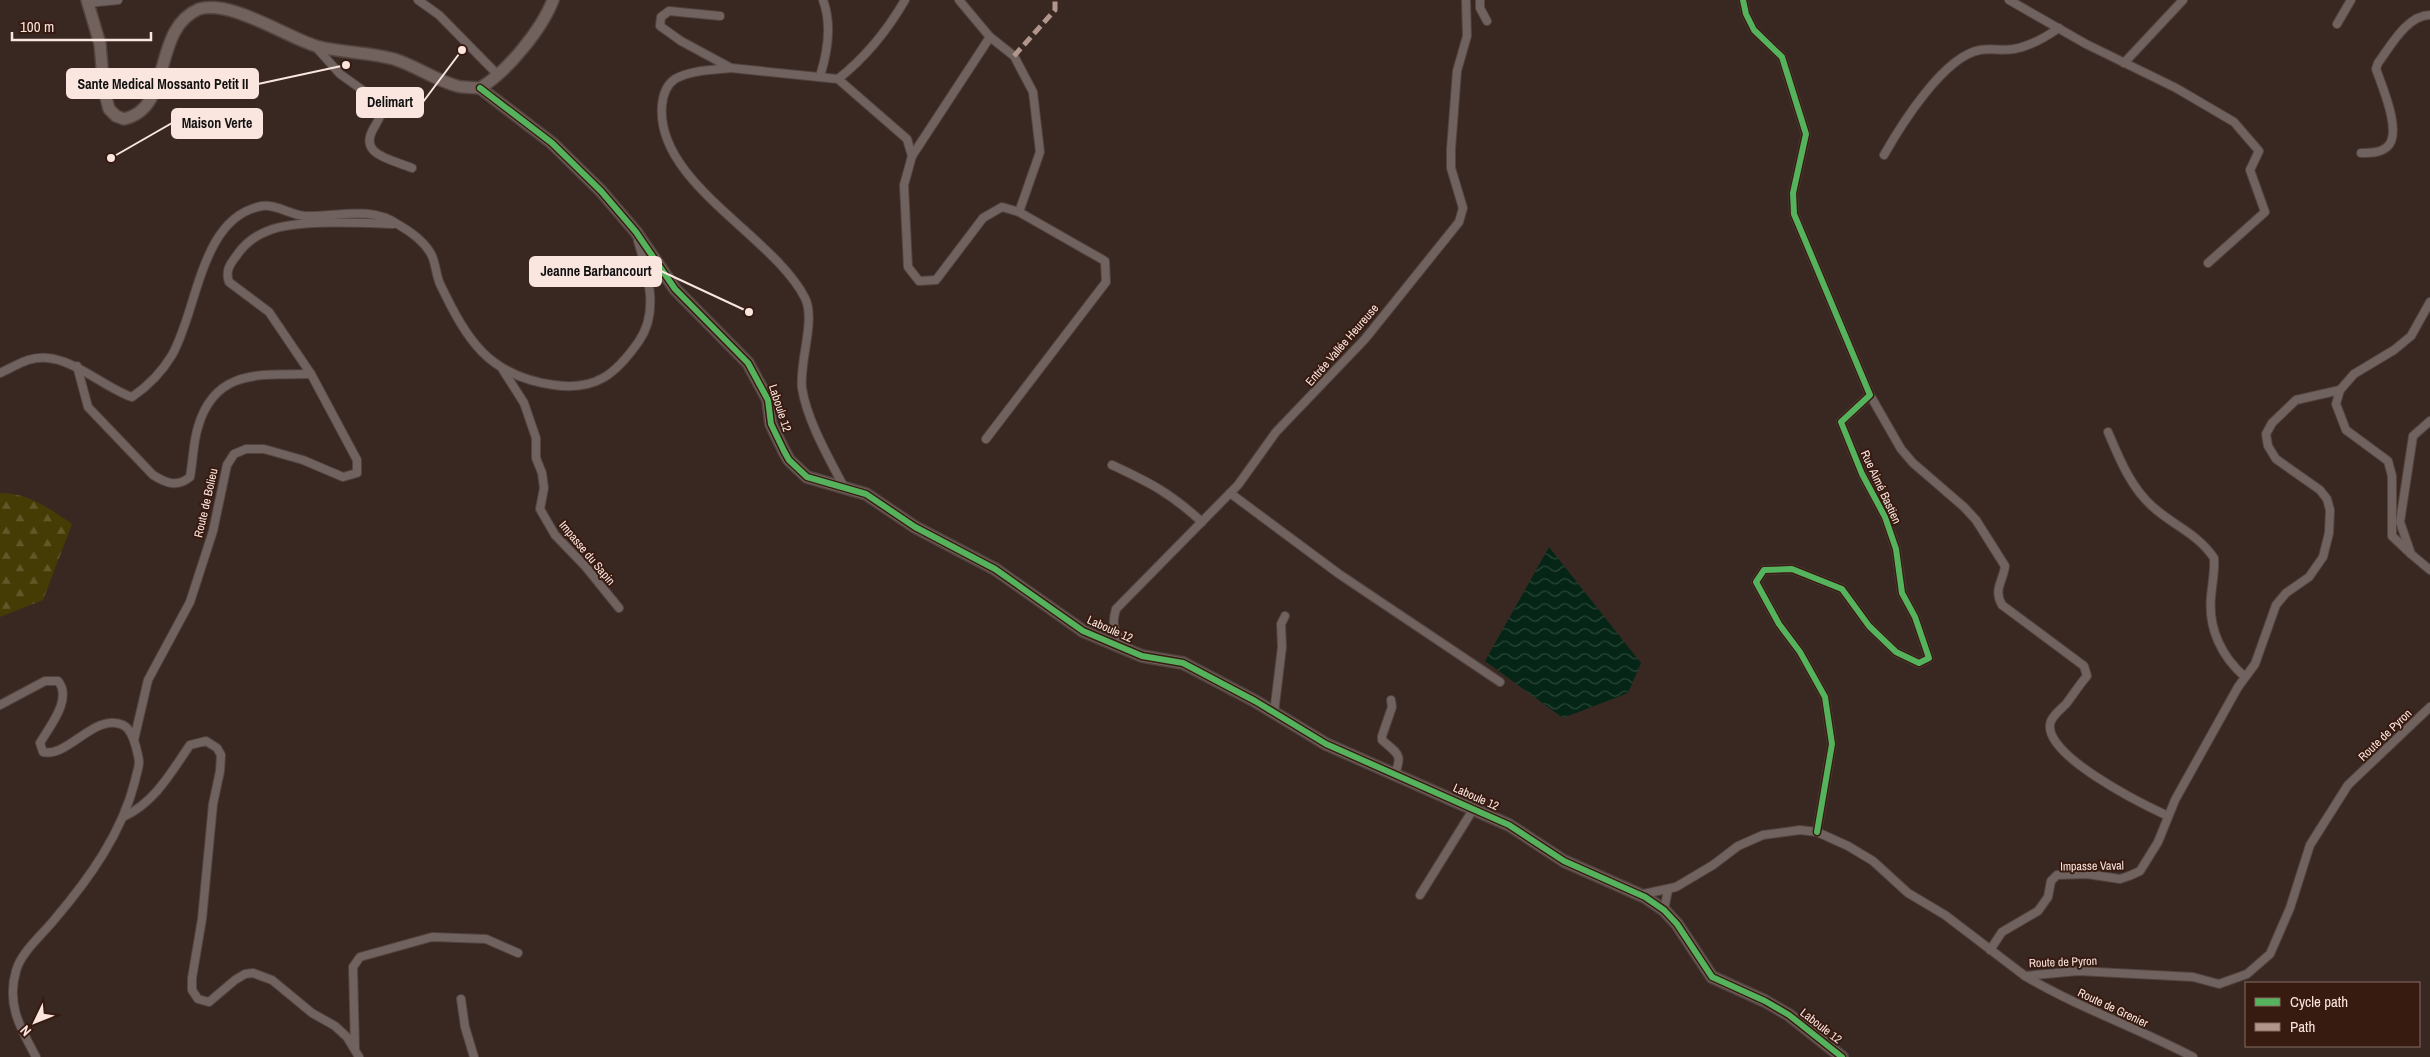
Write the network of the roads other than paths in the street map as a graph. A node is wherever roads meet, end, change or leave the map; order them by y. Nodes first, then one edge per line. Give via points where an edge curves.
1 (118, 0) edge
2 (418, 0) edge
3 (553, 0) edge
4 (823, 0) edge
5 (905, 0) edge
6 (959, 0) edge
7 (1466, 0) edge
8 (1480, 0) edge
9 (1743, 0) edge
10 (2009, 0) edge
11 (2183, 0) edge
12 (2351, 0) edge
13 (88, 2) edge
14 (2430, 15) edge
15 (720, 16) dead end
16 (1487, 21) dead end
17 (2337, 24) dead end
18 (2059, 28) junction
19 (990, 37) junction
20 (314, 45) junction
21 (2124, 62) junction
22 (731, 68) junction
23 (497, 74) junction
24 (820, 76) junction
25 (838, 79) junction
26 (480, 88) junction
27 (2361, 153) dead end
28 (1884, 155) dead end
29 (912, 156) junction
30 (412, 168) dead end
31 (1019, 212) junction
32 (398, 224) junction
33 (636, 232) junction
34 (2208, 263) dead end
35 (2430, 302) edge
36 (77, 366) junction
37 (503, 370) junction
38 (0, 373) edge
39 (311, 374) junction
40 (2340, 390) junction
41 (1870, 395) junction
42 (2430, 421) edge
43 (2108, 432) dead end
44 (986, 439) dead end
45 (1112, 465) dead end
46 (846, 490) junction
47 (1230, 493) junction
48 (1202, 522) junction
49 (2411, 554) junction
50 (2430, 570) edge
51 (619, 608) dead end
52 (1285, 616) dead end
53 (1130, 650) junction
54 (2246, 677) junction
55 (1500, 682) dead end
56 (1391, 700) dead end
57 (0, 705) edge
58 (2430, 707) edge
59 (1274, 713) junction
60 (134, 740) junction
61 (1394, 776) junction
62 (1474, 808) junction
63 (125, 816) junction
64 (2168, 816) junction
65 (1817, 832) junction
66 (1668, 890) junction
67 (1420, 895) dead end
68 (1639, 895) junction
69 (1664, 910) junction
70 (1990, 950) junction
71 (518, 953) dead end
72 (2026, 976) junction
73 (461, 998) dead end
74 (357, 1053) edge
75 (36, 1057) edge
76 (474, 1057) edge
77 (1842, 1057) edge
78 (2193, 1057) edge

1 - 13 street
2 - 23 street via 439,15
3 - 23 street via 536,32
4 - 24 street via 828,19 826,55
5 - 25 street via 862,60
6 - 19 street
7 - 47 street, Entrée Vallée Heureuse via 1467,36 1457,71 1451,149 1462,208 1459,222 1365,339 1276,432
8 - 16 street via 1480,8
9 - 41 street via 1754,30 1782,58 1806,134 1793,193 1794,214
10 - 18 street
11 - 21 street
12 - 17 street
13 - 20 street via 100,44 109,109 124,119 142,111 155,92 171,36 183,19 200,8 220,7 240,12
14 - 27 street via 2421,15 2403,30 2378,63 2376,69 2392,119 2392,141 2387,148
15 - 22 street via 669,11 661,16 660,26
18 - 21 street
18 - 28 street via 2044,38 2014,49 1980,50 1953,64 1917,102
19 - 29 street
19 - 31 street via 1014,56 1033,92 1040,152
20 - 26 street via 396,60 457,86
20 - 30 street via 340,74 382,104 383,112 368,135 368,145 373,152
21 - 34 street via 2234,122 2259,151 2250,170 2265,212
22 - 24 street
22 - 46 street via 690,73 671,82 663,96 665,127 676,155 696,184 754,237 805,297 810,317 802,388 816,433
23 - 26 street
24 - 25 street
25 - 29 street via 908,139
26 - 33 street, Laboule 12 via 552,143 601,191
29 - 31 street via 904,185 908,267 920,281 936,280 983,218 1002,207
31 - 44 street via 1105,261 1106,282
32 - 36 street via 375,214 304,216 264,206 246,211 230,222 209,253 172,355 142,390 132,396 115,391
32 - 37 street via 432,255 439,283 457,316 485,358
32 - 39 street, Route de Bolieu via 340,223 271,229 252,238 230,263 226,275 229,282 269,312
33 - 37 street via 649,278 651,310 643,336 625,361 599,380 581,387 530,381
33 - 46 street, Laboule 12 via 675,289 748,363 768,400 771,424 789,460 807,478
35 - 40 street via 2411,336 2354,374
36 - 38 street via 56,359 30,359
36 - 39 street via 88,407 153,475 166,483 176,484 190,477 198,428 207,405 220,389 232,381 260,374
37 - 51 street, Impasse du Sapin via 524,403 536,438 536,458 544,488 540,509 555,535
39 - 60 street, Route de Bolieu via 357,460 356,473 343,477 304,460 264,449 246,449 234,454 227,465 213,531 190,602 148,680
40 - 49 street via 2336,404 2346,430 2388,461 2392,476 2392,536
40 - 54 street via 2296,400 2272,423 2266,434 2268,446 2276,459 2320,490 2327,499 2330,533 2323,558 2309,577 2286,593 2276,605 2255,664
41 - 64 street via 1901,449 1976,520 2005,566 1997,596 2002,605 2084,666 2087,676 2051,722 2053,741 2120,793
41 - 65 street, Rue Aimé Bastien via 1841,422 1862,474 1885,517 1896,549 1902,593 1929,658 1919,663 1896,652 1869,626 1842,589 1792,569 1764,570 1756,582 1778,624 1800,652 1825,697 1832,744
42 - 49 street via 2413,436 2407,468 2400,522
43 - 54 street via 2120,462 2138,490 2153,507 2196,536 2214,558 2210,598 2213,624 2219,646
45 - 48 street via 1157,485
46 - 53 street, Laboule 12 via 866,494 915,528 995,568 1083,631
47 - 48 street, Entrée Vallée Heureuse
47 - 55 street via 1339,574
48 - 53 street, Entrée Vallée Heureuse via 1116,609 1112,622 1116,634
49 - 50 street
52 - 59 street via 1281,624 1282,647
53 - 59 street, Laboule 12 via 1142,656 1183,663
54 - 64 street
56 - 61 street via 1392,707 1382,740 1401,759
57 - 60 street via 44,681 54,679 62,685 62,702 40,743 43,752 53,752 102,725 112,723 123,725
58 - 72 street, Route de Pyron via 2348,785 2310,845 2290,908 2270,954 2247,974 2219,984 2193,977 2078,971
59 - 61 street, Laboule 12 via 1326,744
60 - 63 street via 139,762
61 - 62 street, Laboule 12
62 - 67 street
62 - 68 street, Laboule 12 via 1526,834 1564,861
63 - 74 street via 156,795 190,745 206,741 217,748 221,755 220,771 213,804 192,990 198,998 209,1002 245,974 253,973 272,980 312,1013 335,1026
63 - 75 street via 99,861 22,958 16,971 13,1002 18,1026
64 - 70 street, Impasse Vaval via 2158,842 2140,871 2120,879 2087,874 2057,875 2051,881 2048,897 2038,911 2002,932
65 - 66 street, Route de Pyron via 1800,830 1763,835 1738,846 1692,879
65 - 70 street, Route de Pyron via 1872,861 1908,893 1945,915
66 - 68 street, Route de Pyron
66 - 69 street
68 - 69 street, Laboule 12
69 - 77 street, Laboule 12 via 1712,977 1781,1010
70 - 72 street, Route de Pyron
71 - 74 street via 486,939 432,937 360,957 353,967
72 - 78 street, Route de Grenier via 2120,1025
73 - 76 street

